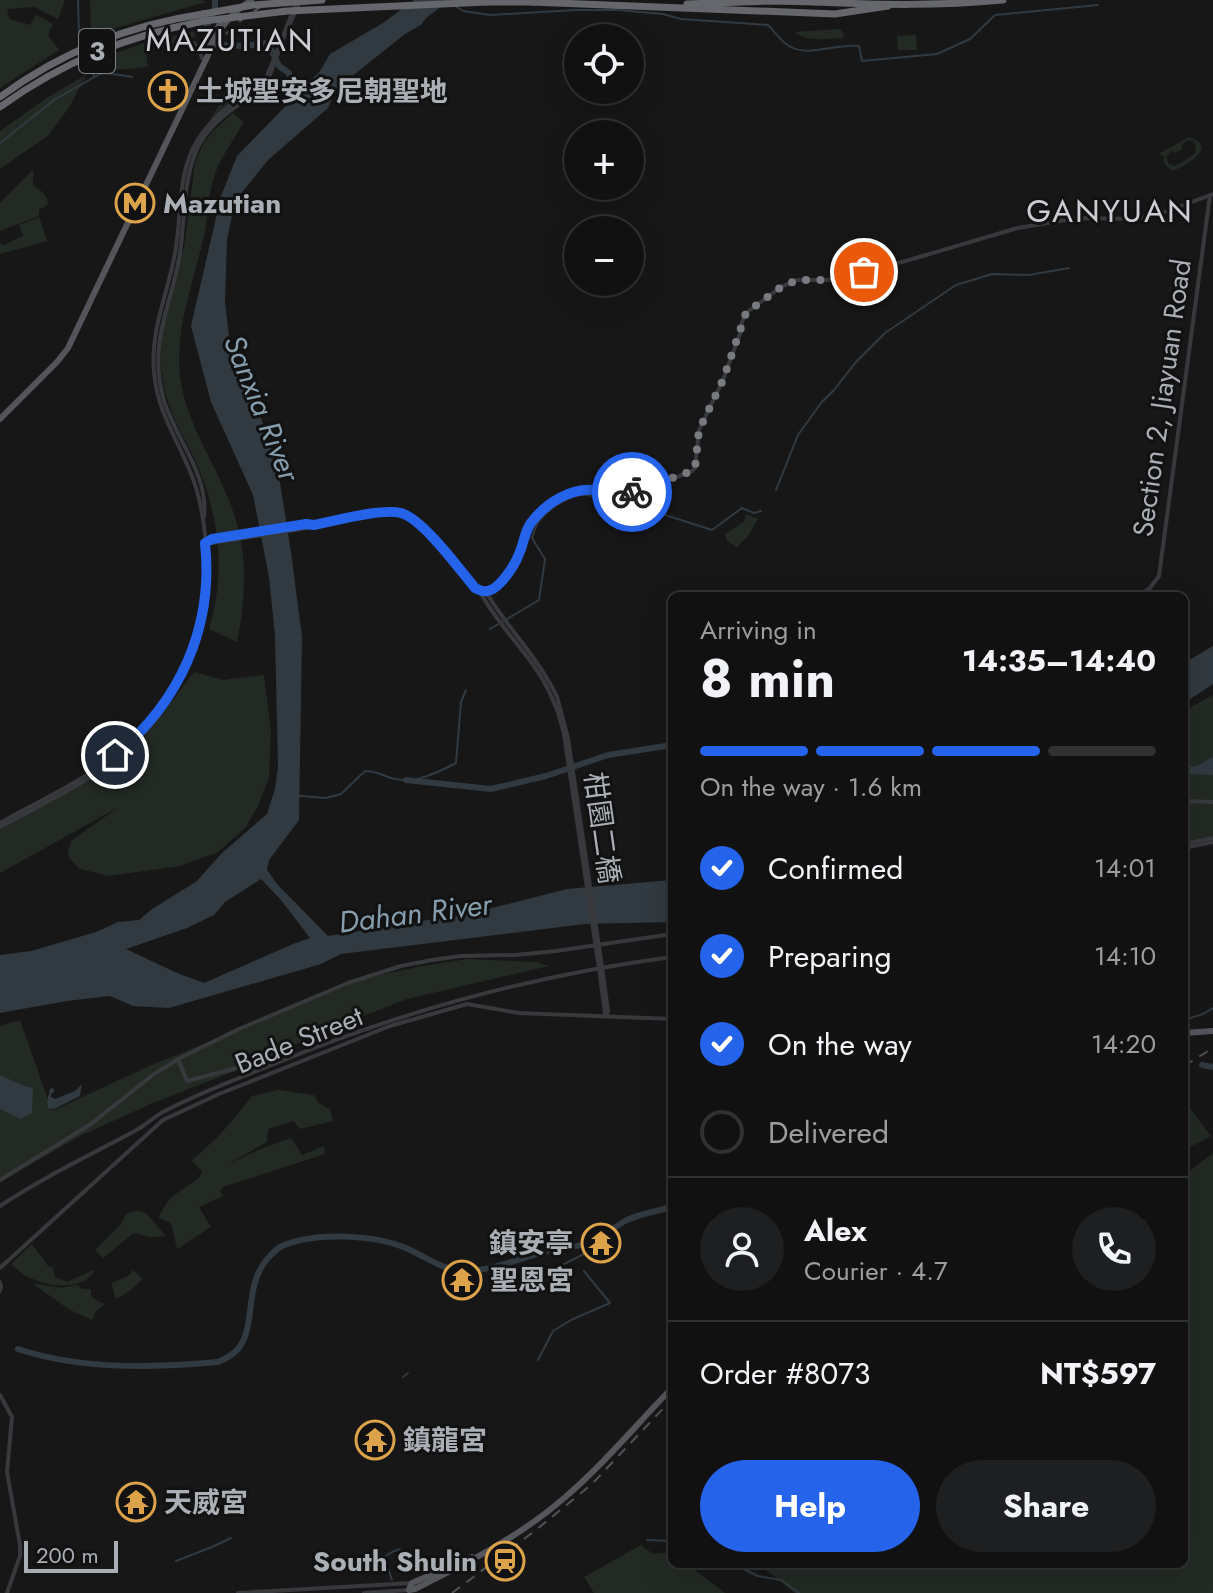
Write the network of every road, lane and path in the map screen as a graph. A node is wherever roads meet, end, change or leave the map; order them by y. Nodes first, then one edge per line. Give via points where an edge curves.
1 (243, 0) edge
2 (251, 0) edge
3 (299, 0) edge
4 (322, 0) edge
5 (569, 0) edge
6 (915, 0) edge
7 (1003, 0) edge
8 (531, 2) edge
9 (645, 6) junction
10 (203, 18) junction
11 (217, 32) junction
12 (194, 43) dead end
13 (209, 48) junction
14 (202, 58) junction
15 (0, 97) edge
16 (0, 107) edge
17 (1211, 195) edge
18 (0, 416) edge
19 (205, 543) junction
20 (479, 590) junction
21 (486, 592) junction
22 (1143, 592) edge
23 (554, 697) junction
24 (1188, 801) edge
25 (1213, 802) edge
26 (0, 825) edge
27 (1213, 840) edge
28 (1188, 844) edge
29 (1188, 844) edge
30 (668, 935) edge
31 (668, 958) edge
32 (601, 968) junction
33 (606, 1016) junction
34 (668, 1019) edge
35 (1213, 1031) edge
36 (1188, 1032) edge
37 (178, 1059) junction
38 (265, 1067) junction
39 (0, 1180) edge
40 (0, 1206) edge
41 (0, 1268) edge
42 (0, 1282) edge
43 (0, 1291) edge
44 (668, 1392) edge
45 (0, 1395) edge
46 (411, 1589) edge
47 (7, 1593) edge
48 (238, 1593) edge
49 (364, 1593) edge

1 - 11 main road
2 - 11 main road
3 - 19 street via 263,88 214,125 198,148 178,266 160,334 163,395 199,477
4 - 10 highway, 3, bridge via 253,5
5 - 8 highway, 3
6 - 9 highway via 835,14
7 - 9 highway, bridge via 899,6
8 - 9 highway
8 - 10 highway, 3, bridge
10 - 15 highway, 3 via 168,20 97,42 44,67
10 - 16 highway, 3 via 100,50
11 - 13 main road
12 - 14 street
13 - 14 main road
13 - 18 main road via 68,348
14 - 18 main road via 65,346
17 - 21 street via 1137,219 1077,218 1018,228 834,280 802,279 781,287 746,313 699,430 695,468 634,491 568,494 534,519 508,574
17 - 22 street, Section 2, Jiayuan Road via 1159,576
19 - 20 street via 402,513
19 - 26 street via 201,622 179,681 148,723 115,755
20 - 21 street
20 - 23 street
21 - 23 street via 541,668
23 - 32 street, 柑園二橋, bridge via 570,747
24 - 25 street
27 - 28 street
27 - 29 street
30 - 37 street via 401,966 268,1016
31 - 32 street
32 - 33 street, 柑園二橋
32 - 38 street via 456,1000
33 - 34 street, Bade Street
33 - 41 street, Bade Street via 462,1005 390,1026 219,1094 163,1120
35 - 36 main road
37 - 38 street via 187,1081 260,1062
37 - 39 street via 91,1124
38 - 40 street via 160,1114
42 - 43 street
44 - 46 main road via 592,1472 545,1509 478,1554
45 - 47 street via 12,1417 7,1472 20,1545
46 - 48 street
46 - 49 street

